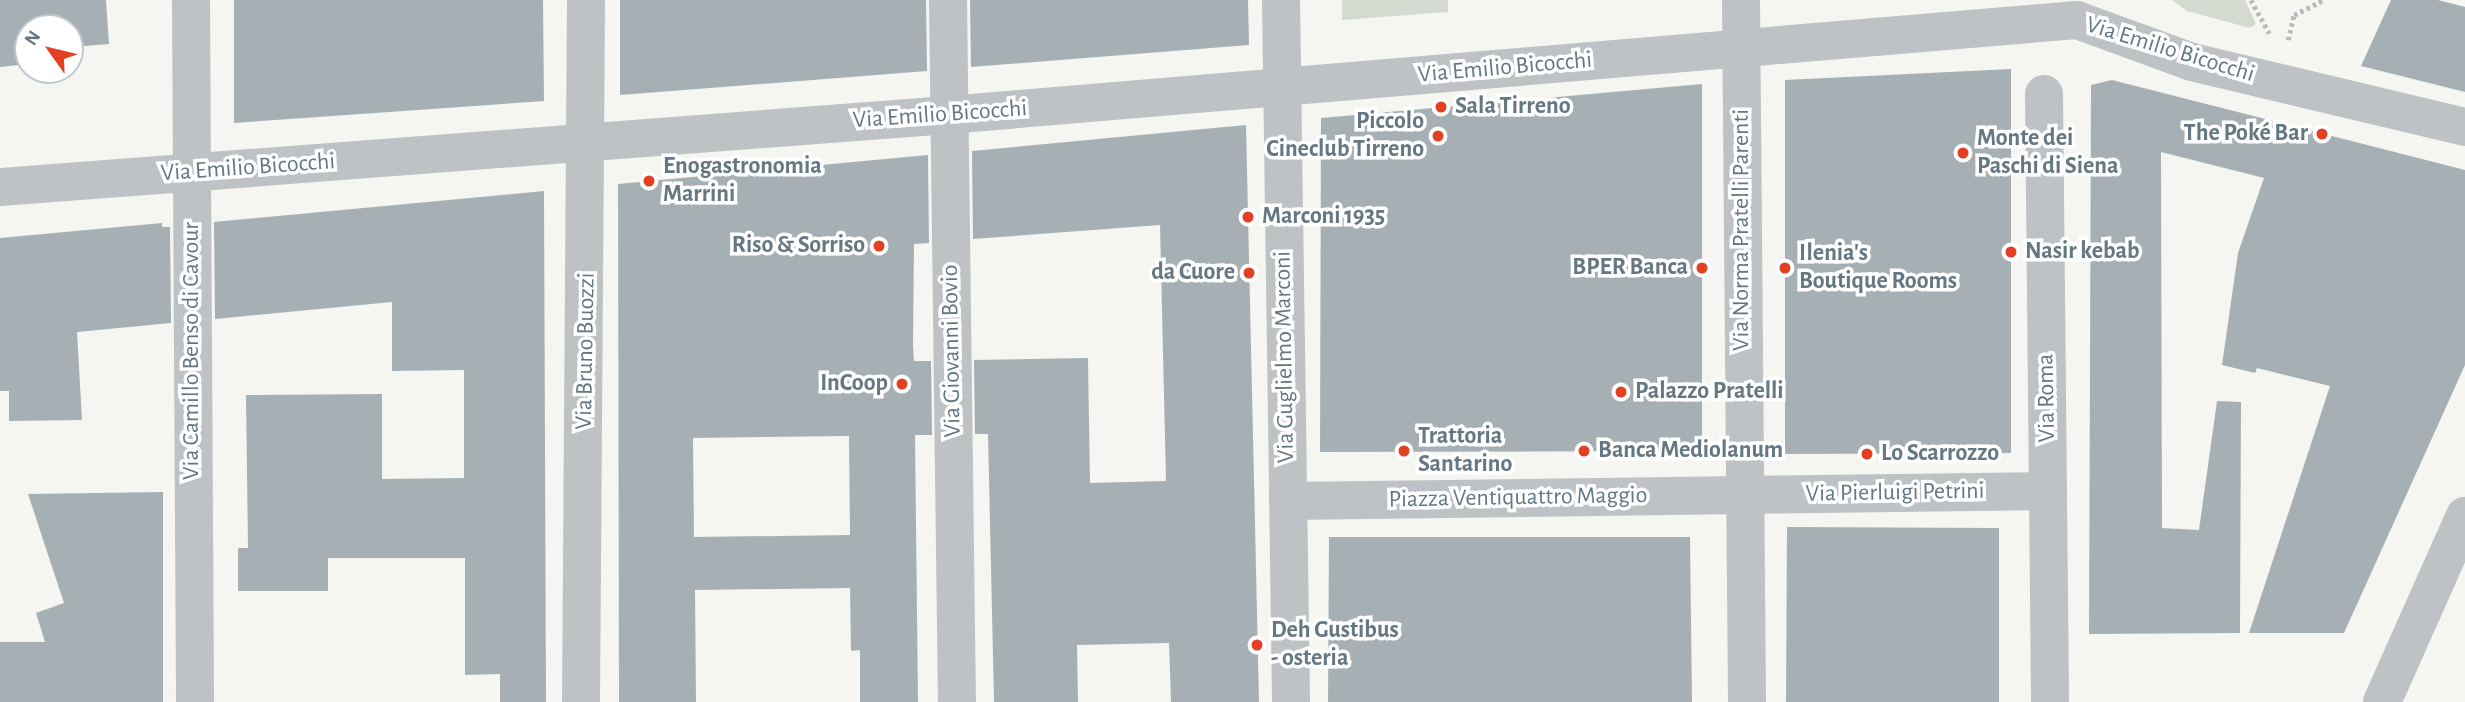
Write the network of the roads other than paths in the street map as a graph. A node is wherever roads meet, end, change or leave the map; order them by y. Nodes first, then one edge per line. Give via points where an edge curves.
1 (191, 0) edge
2 (586, 0) edge
3 (948, 0) edge
4 (1281, 0) edge
5 (1741, 0) edge
6 (2074, 10) edge
7 (1741, 48) junction
8 (1280, 88) junction
9 (2044, 94) dead end
10 (948, 115) junction
11 (2465, 128) edge
12 (588, 142) junction
13 (191, 172) junction
14 (0, 187) edge
15 (2047, 491) junction
16 (1743, 495) junction
17 (1288, 501) junction
18 (2465, 516) edge
19 (195, 702) edge
20 (581, 702) edge
21 (957, 702) edge
22 (1291, 702) edge
23 (1746, 702) edge
24 (2050, 702) edge
25 (2382, 702) edge

1 - 13 street, Via Camillo Benso di Cavour
2 - 12 street, Via Bruno Buozzi
3 - 10 street, Via Giovanni Bovio
4 - 8 street, Via Guglielmo Marconi
5 - 7 street, Via Norma Pratelli Parenti
6 - 7 street, Via Emilio Bicocchi
6 - 11 street, Via Emilio Bicocchi via 2192,62
7 - 8 street, Via Emilio Bicocchi
7 - 16 street, Via Norma Pratelli Parenti
8 - 10 street, Via Emilio Bicocchi
8 - 17 street, Via Guglielmo Marconi
9 - 15 street, Via Roma
10 - 12 street, Via Emilio Bicocchi
10 - 21 street, Via Giovanni Bovio
12 - 13 street, Via Emilio Bicocchi
12 - 20 street, Via Bruno Buozzi
13 - 14 street, Via Emilio Bicocchi
13 - 19 street, Via Camillo Benso di Cavour
15 - 16 street, Via Pierluigi Petrini
15 - 24 street, Via Roma
16 - 17 street, Piazza Ventiquattro Maggio
16 - 23 street
17 - 22 street
18 - 25 street

